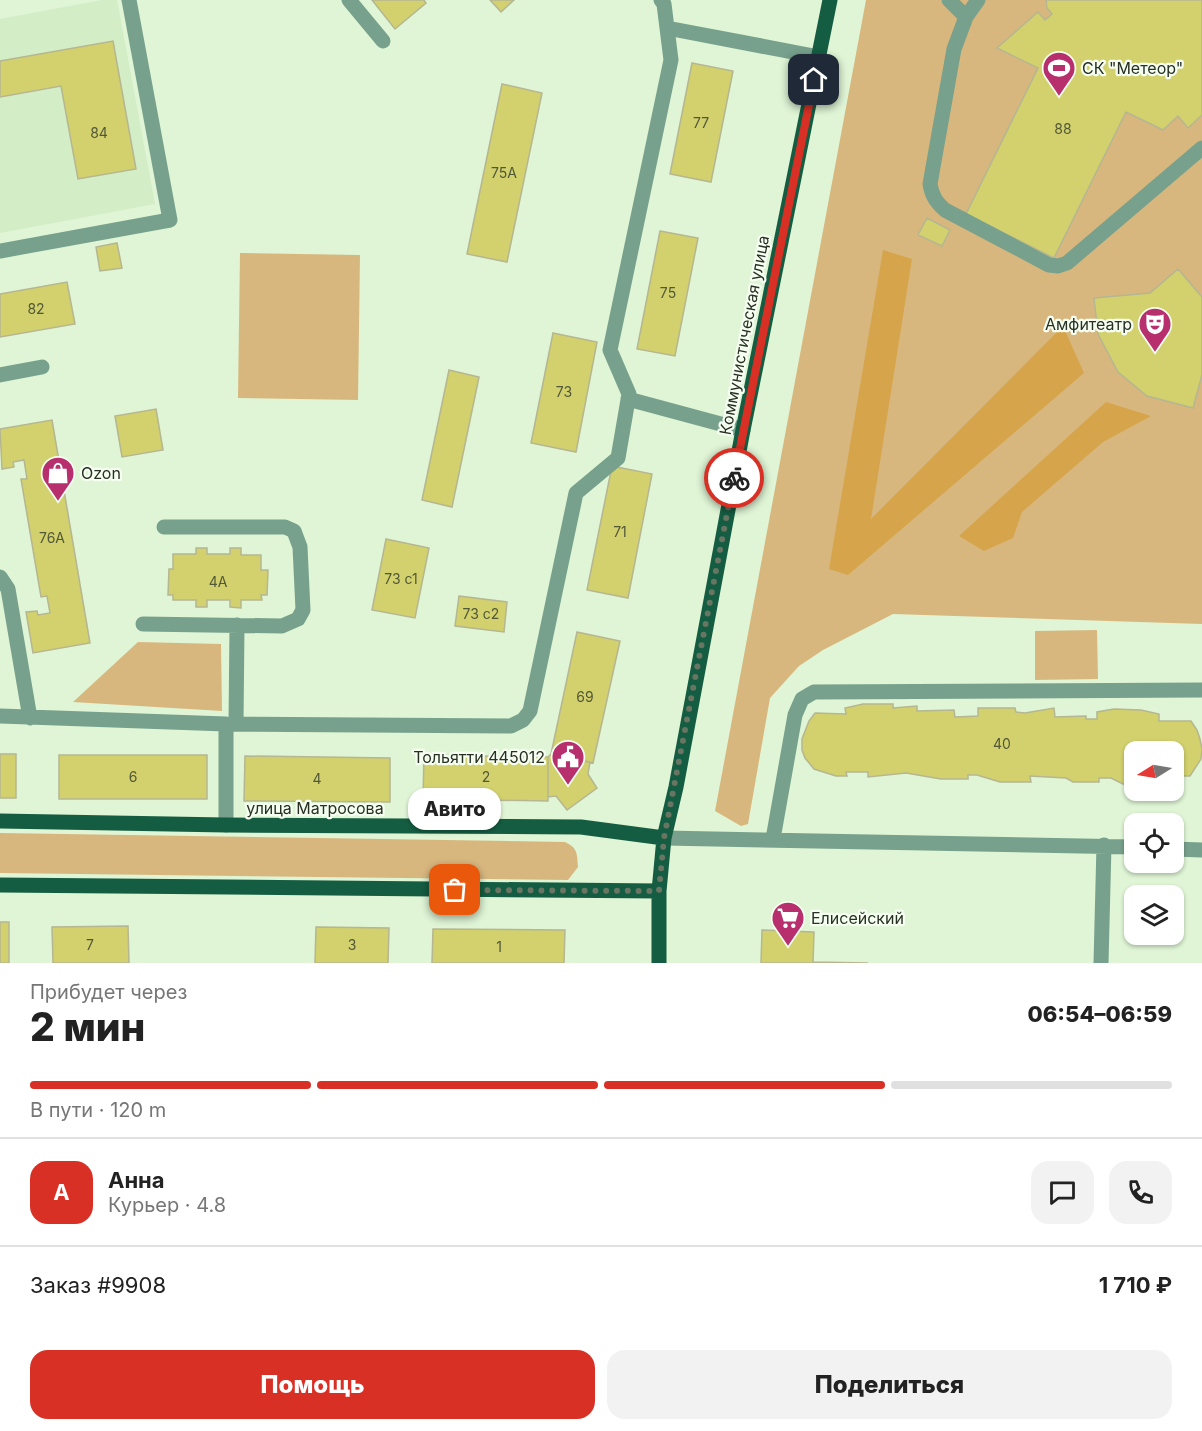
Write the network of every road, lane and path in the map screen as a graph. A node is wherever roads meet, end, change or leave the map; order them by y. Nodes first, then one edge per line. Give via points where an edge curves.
1 (129, 0) edge
2 (349, 0) edge
3 (660, 0) edge
4 (830, 0) edge
5 (949, 0) edge
6 (978, 0) edge
7 (966, 17) junction
8 (667, 28) junction
9 (383, 41) dead end
10 (819, 57) junction
11 (1202, 148) edge
12 (0, 251) edge
13 (42, 367) dead end
14 (0, 375) edge
15 (628, 399) junction
16 (743, 430) junction
17 (164, 527) dead end
18 (0, 577) edge
19 (143, 624) dead end
20 (237, 625) junction
21 (1202, 690) edge
22 (0, 716) edge
23 (30, 718) junction
24 (231, 724) junction
25 (0, 821) edge
26 (226, 825) junction
27 (664, 838) junction
28 (773, 839) junction
29 (1104, 845) junction
30 (1124, 846) edge
31 (1184, 849) edge
32 (1202, 850) edge
33 (0, 885) edge
34 (659, 891) junction
35 (659, 963) edge
36 (1101, 963) edge

1 - 12 lane via 170,220
2 - 9 lane
3 - 8 lane
4 - 10 main road, Коммунистическая улица
5 - 7 lane
6 - 7 lane
7 - 11 lane via 954,49 930,184 937,203 945,210 1049,265 1058,266 1067,263
8 - 10 lane
8 - 15 lane via 671,60 610,351
10 - 16 main road, Коммунистическая улица
13 - 14 lane
15 - 16 lane
15 - 24 lane via 618,458 576,493 530,711 523,720 497,727
16 - 27 main road, Коммунистическая улица
17 - 20 lane via 285,527 294,531 300,547 303,610 298,619 282,626
18 - 23 lane via 8,589
19 - 20 lane
20 - 24 lane
21 - 28 lane via 814,692 802,699 795,715
22 - 23 lane
23 - 24 lane
24 - 26 lane
25 - 26 main road, улица Матросова
26 - 27 main road, улица Матросова via 581,827
27 - 28 lane
27 - 34 main road, Коммунистическая улица
28 - 29 lane
29 - 30 lane
29 - 36 lane
31 - 32 lane
33 - 34 main road
34 - 35 main road, Коммунистическая улица

